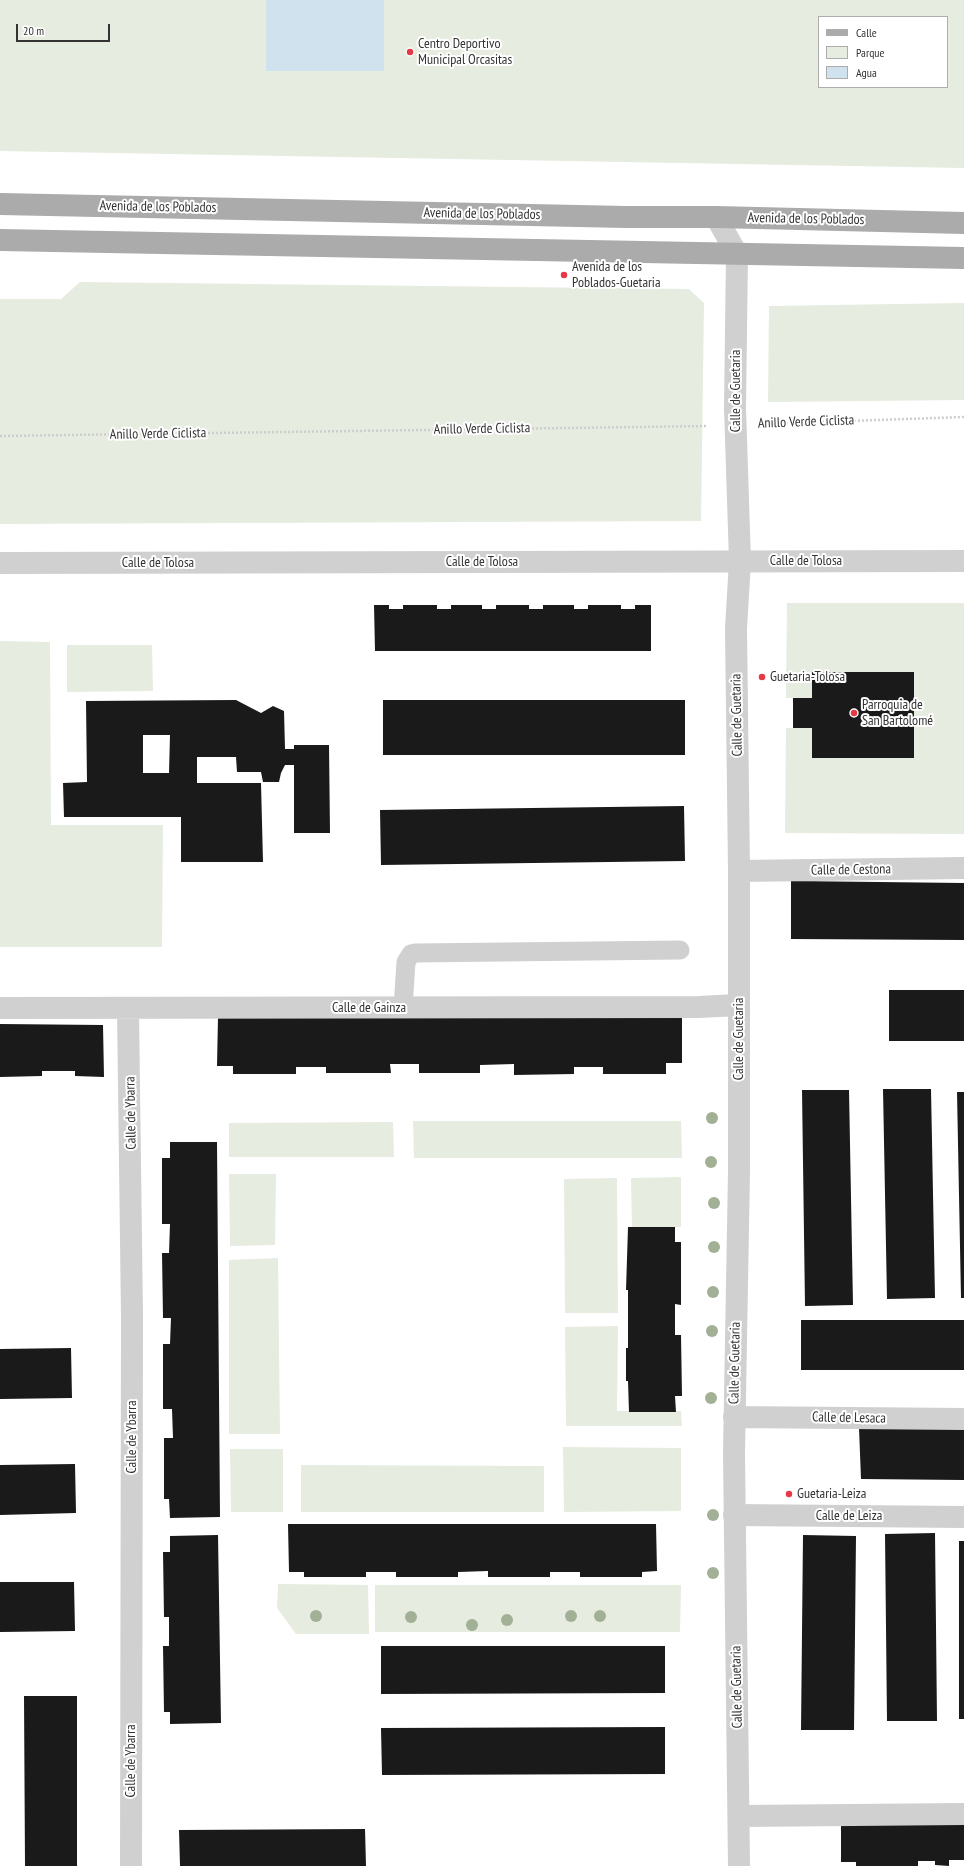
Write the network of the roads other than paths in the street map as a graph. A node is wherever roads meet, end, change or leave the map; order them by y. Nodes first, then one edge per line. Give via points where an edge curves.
1 (0, 204) edge
2 (716, 217) junction
3 (964, 223) edge
4 (0, 240) edge
5 (737, 254) junction
6 (964, 258) edge
7 (740, 561) junction
8 (964, 561) edge
9 (0, 563) edge
10 (964, 868) edge
11 (739, 871) junction
12 (680, 950) dead end
13 (738, 1005) junction
14 (0, 1008) edge
15 (403, 1008) junction
16 (128, 1009) junction
17 (734, 1417) junction
18 (964, 1419) edge
19 (734, 1515) junction
20 (964, 1516) edge
21 (964, 1814) edge
22 (739, 1816) junction
23 (131, 1866) edge
24 (739, 1866) edge

1 - 2 main road, Avenida de los Poblados
2 - 3 main road, Avenida de los Poblados
2 - 5 street, Calle de Guetaria
4 - 5 main road via 632,250
5 - 6 main road
5 - 7 street, Calle de Guetaria via 736,425
7 - 8 street, Calle de Tolosa
7 - 9 street, Calle de Tolosa
7 - 11 street, Calle de Guetaria via 736,628
10 - 11 street, Calle de Cestona
11 - 13 street, Calle de Guetaria
12 - 15 lane via 415,953 411,954 406,962
13 - 15 street, Calle de Gainza
13 - 17 street, Calle de Guetaria via 739,1171
14 - 16 street, Calle de Gainza
15 - 16 street, Calle de Gainza
16 - 23 street, Calle de Ybarra via 132,1317
17 - 18 street, Calle de Lesaca
17 - 19 street, Calle de Guetaria
19 - 20 street, Calle de Leiza
19 - 22 street, Calle de Guetaria
21 - 22 street
22 - 24 street, Calle de Guetaria

